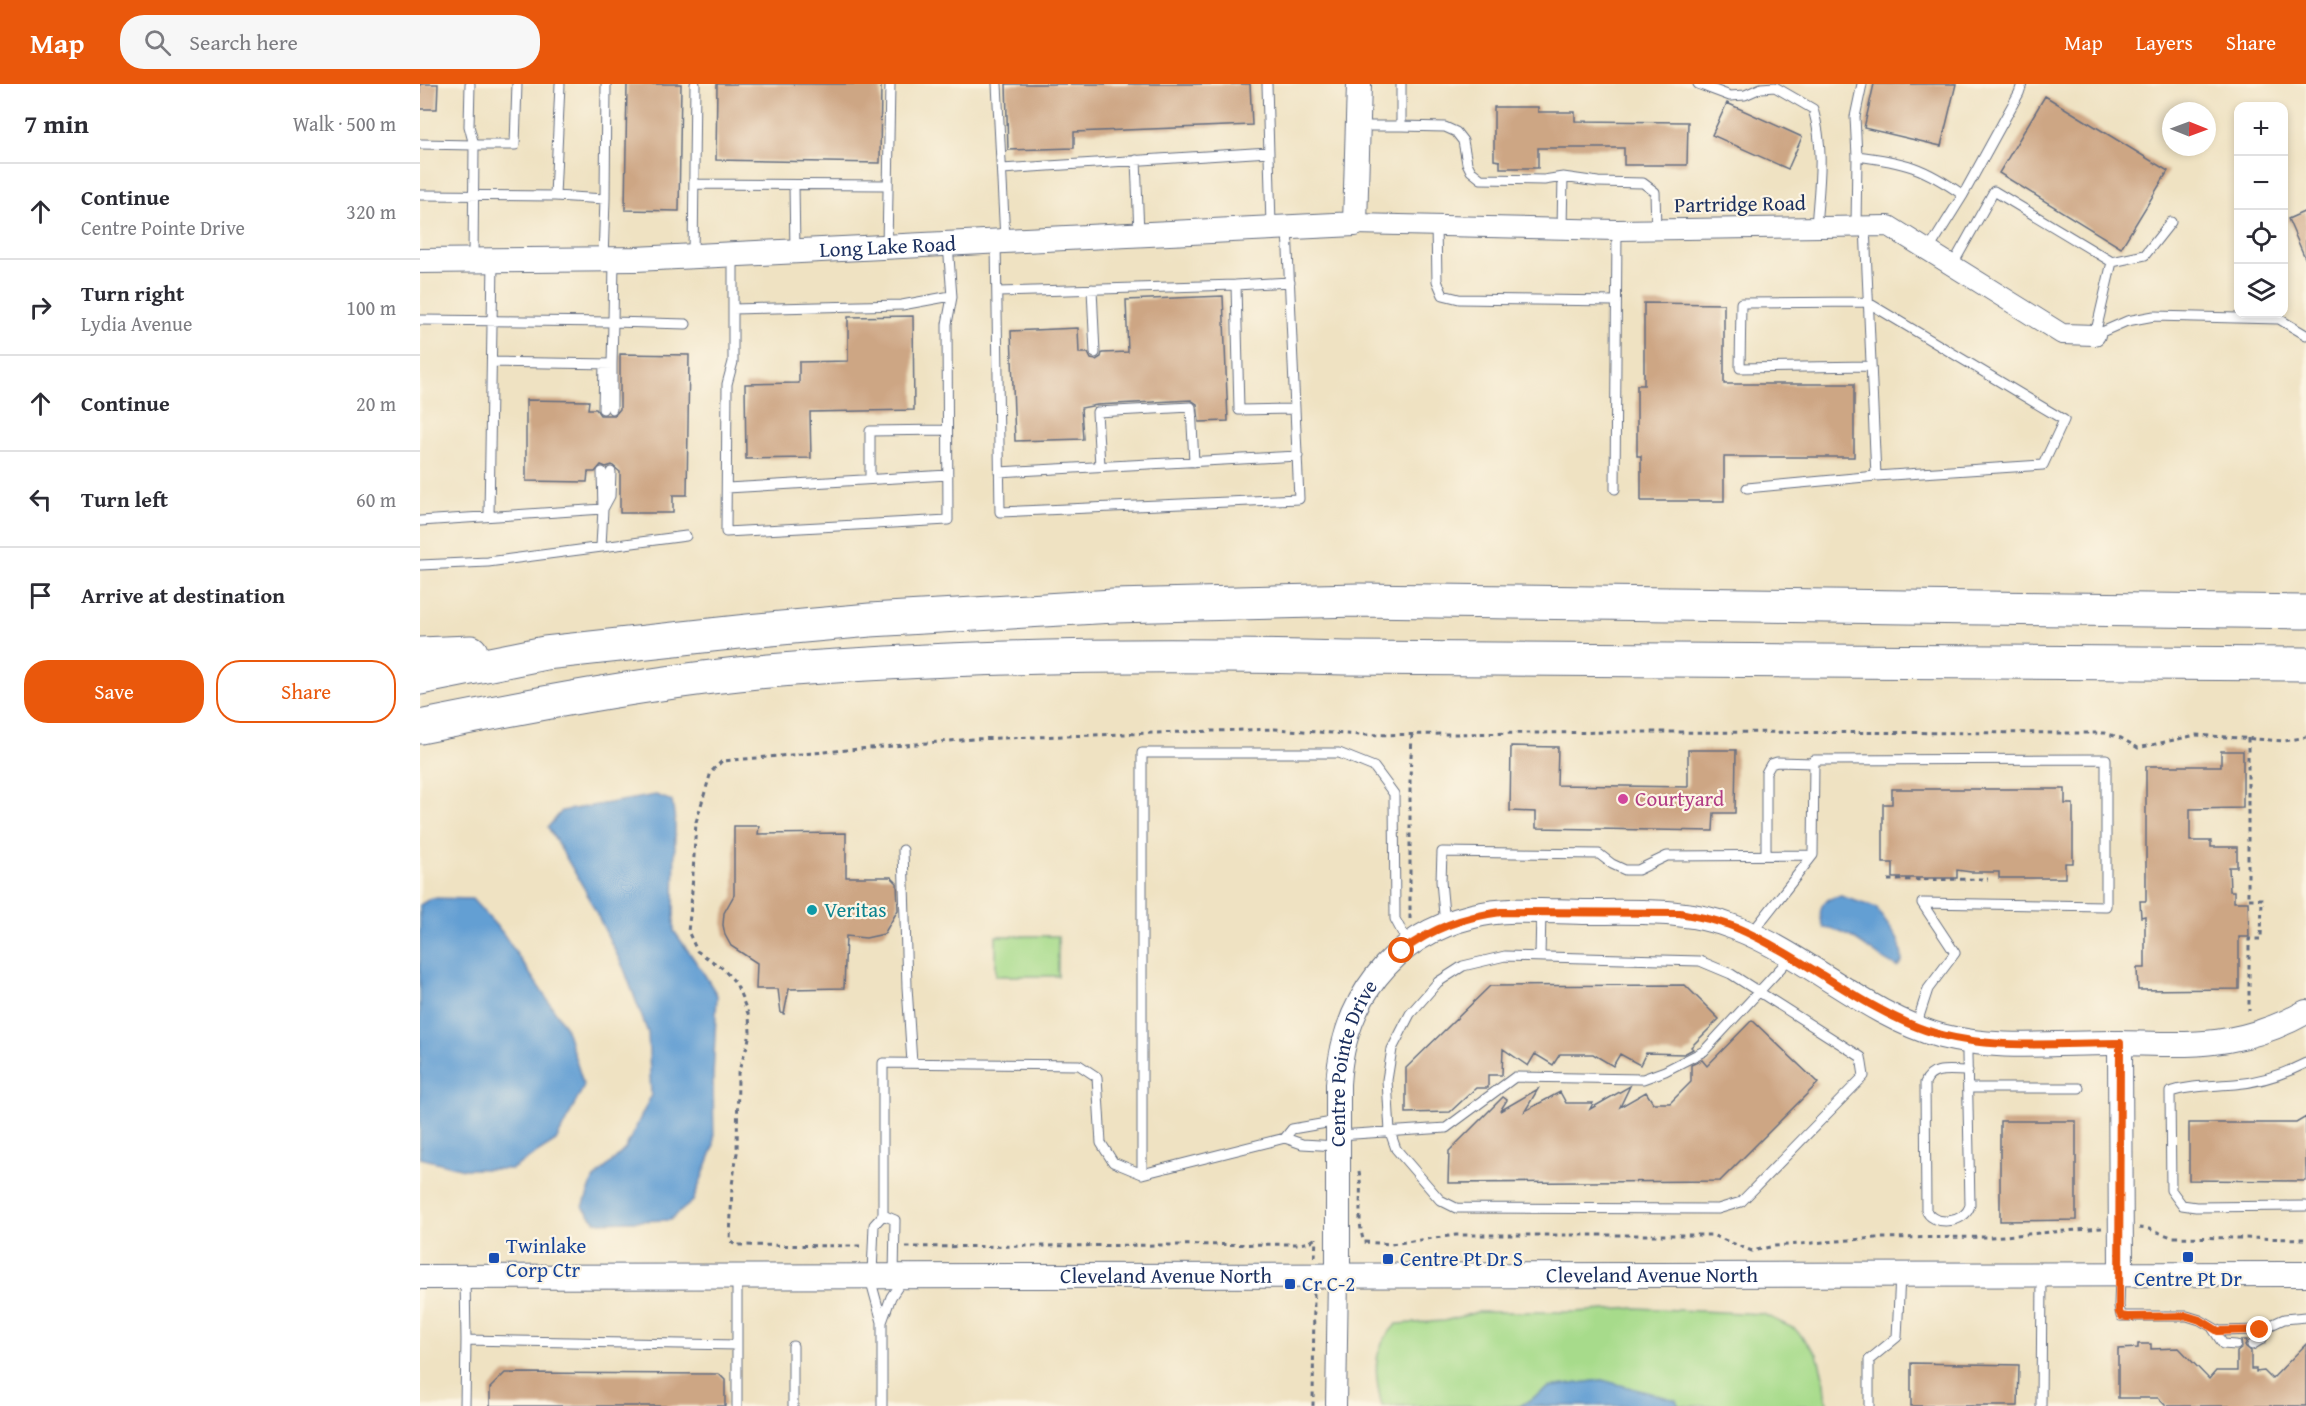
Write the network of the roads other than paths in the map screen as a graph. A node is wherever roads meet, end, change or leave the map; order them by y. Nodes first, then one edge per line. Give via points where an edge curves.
1 (470, 84) edge
2 (517, 84) edge
3 (560, 84) edge
4 (606, 84) edge
5 (695, 84) edge
6 (890, 84) edge
7 (997, 84) edge
8 (1267, 84) edge
9 (1359, 84) edge
10 (1401, 84) edge
11 (1698, 84) edge
12 (1862, 84) edge
13 (2022, 84) edge
14 (1358, 126) junction
15 (1401, 126) junction
16 (420, 144) edge
17 (474, 145) junction
18 (1269, 152) junction
19 (1857, 156) junction
20 (1136, 160) junction
21 (1002, 168) junction
22 (1563, 177) junction
23 (694, 184) junction
24 (794, 185) junction
25 (888, 185) junction
26 (420, 195) edge
27 (473, 195) junction
28 (1963, 195) junction
29 (555, 196) junction
30 (605, 199) junction
31 (2171, 222) dead end
32 (1355, 224) junction
33 (1436, 226) junction
34 (1860, 226) junction
35 (1816, 227) junction
36 (1280, 228) junction
37 (1562, 228) junction
38 (1656, 229) junction
39 (1617, 230) junction
40 (1139, 235) junction
41 (1000, 242) junction
42 (948, 244) junction
43 (887, 247) junction
44 (1928, 251) junction
45 (795, 252) junction
46 (734, 255) junction
47 (693, 257) junction
48 (608, 260) junction
49 (420, 261) edge
50 (483, 261) junction
51 (2112, 262) junction
52 (1952, 266) junction
53 (1290, 282) junction
54 (1236, 285) junction
55 (1092, 289) junction
56 (998, 292) junction
57 (951, 296) junction
58 (1616, 301) junction
59 (1867, 302) junction
60 (733, 309) junction
61 (420, 320) edge
62 (492, 321) junction
63 (613, 322) junction
64 (686, 324) dead end
65 (2095, 335) junction
66 (2306, 335) edge
67 (1095, 353) dead end
68 (492, 362) junction
69 (608, 364) junction
70 (1870, 366) junction
71 (608, 409) dead end
72 (1295, 409) junction
73 (947, 430) junction
74 (1298, 456) junction
75 (1194, 462) junction
76 (1100, 466) junction
77 (607, 472) dead end
78 (999, 472) junction
79 (948, 474) junction
80 (1876, 476) junction
81 (870, 479) junction
82 (727, 488) junction
83 (1747, 488) dead end
84 (1616, 489) dead end
85 (603, 509) junction
86 (489, 515) junction
87 (420, 521) edge
88 (686, 536) dead end
89 (601, 546) junction
90 (420, 565) edge
91 (2306, 612) edge
92 (545, 653) junction
93 (420, 654) edge
94 (2306, 664) edge
95 (420, 678) edge
96 (587, 696) junction
97 (420, 727) edge
98 (420, 744) edge
99 (1814, 764) junction
100 (903, 850) dead end
101 (1766, 855) junction
102 (1813, 855) junction
103 (1541, 912) junction
104 (1445, 925) junction
105 (1750, 935) junction
106 (1409, 945) junction
107 (1540, 957) junction
108 (1791, 957) junction
109 (1760, 992) junction
110 (2306, 1012) edge
111 (1916, 1027) junction
112 (1967, 1041) junction
113 (2120, 1043) junction
114 (912, 1063) junction
115 (2306, 1063) edge
116 (1968, 1071) junction
117 (1968, 1088) junction
118 (2079, 1088) dead end
119 (1390, 1132) junction
120 (1338, 1134) junction
121 (1286, 1138) junction
122 (1142, 1174) junction
123 (2306, 1206) edge
124 (883, 1215) junction
125 (1900, 1274) junction
126 (2042, 1274) junction
127 (2121, 1274) junction
128 (2306, 1274) edge
129 (1338, 1275) junction
130 (465, 1276) junction
131 (736, 1276) junction
132 (885, 1276) junction
133 (420, 1277) edge
134 (2306, 1317) edge
135 (882, 1322) junction
136 (2267, 1328) junction
137 (2213, 1329) junction
138 (466, 1340) junction
139 (737, 1345) junction
140 (2236, 1345) dead end
141 (2252, 1345) dead end
142 (793, 1346) dead end
143 (465, 1406) edge
144 (737, 1406) edge
145 (793, 1406) edge
146 (882, 1406) edge
147 (1336, 1406) edge
148 (1869, 1406) edge
149 (2041, 1406) edge

1 - 17 lane via 469,126
2 - 17 lane via 515,145
3 - 29 lane
4 - 30 lane
5 - 23 lane
6 - 25 lane
7 - 21 lane
8 - 18 lane
9 - 14 street
10 - 15 lane
11 - 35 lane via 1730,96 1775,87 1813,109 1820,132 1821,157
12 - 19 lane via 1855,117
13 - 28 lane
14 - 15 lane
14 - 32 street
15 - 22 lane via 1445,127 1456,132 1463,141 1471,171 1481,179
16 - 17 lane
17 - 27 lane
18 - 20 lane
18 - 36 lane
19 - 28 lane via 1898,161 1933,174
19 - 34 lane
20 - 21 lane
20 - 40 lane
21 - 41 lane
22 - 37 lane
22 - 38 lane via 1643,183 1655,192
23 - 24 lane
23 - 47 lane
24 - 25 lane
24 - 45 lane
25 - 43 lane
26 - 27 lane
27 - 29 lane
27 - 50 lane
28 - 44 lane
29 - 30 lane
30 - 48 lane
31 - 51 lane via 2145,255
32 - 33 street, Partridge Road
32 - 36 street, Long Lake Road
33 - 37 street, Partridge Road
33 - 58 lane via 1437,281 1443,295 1459,299
34 - 35 street, Partridge Road
34 - 44 street, Partridge Road via 1889,226
34 - 59 lane
35 - 38 street, Partridge Road
36 - 40 street, Long Lake Road
36 - 53 lane
37 - 39 street, Partridge Road
38 - 39 street, Partridge Road
39 - 58 lane
40 - 41 street, Long Lake Road
41 - 42 street, Long Lake Road
41 - 56 lane
42 - 43 street, Long Lake Road
42 - 57 lane
43 - 45 street, Long Lake Road
44 - 52 street, Partridge Road
45 - 46 street, Long Lake Road
46 - 47 street, Long Lake Road
46 - 60 lane
47 - 48 street, Long Lake Road
48 - 50 street, Long Lake Road
48 - 63 lane
49 - 50 street, Long Lake Road
50 - 62 lane
51 - 52 lane via 1994,191
51 - 65 lane
52 - 65 street, Partridge Road via 2062,334
53 - 54 lane
53 - 72 lane
54 - 55 lane
54 - 72 lane via 1239,410
55 - 56 lane
55 - 67 lane
56 - 78 lane
57 - 60 lane via 902,305
57 - 73 lane via 947,324
58 - 84 lane
59 - 70 lane
59 - 70 lane via 1741,303 1740,368
59 - 80 lane via 2064,420 2043,465
60 - 82 lane via 733,362 727,384
61 - 62 lane
62 - 63 lane
62 - 68 lane
63 - 64 lane
63 - 69 lane
65 - 66 lane via 2154,315 2279,319
68 - 69 lane
68 - 86 lane
69 - 71 lane
70 - 80 lane
72 - 74 lane
73 - 79 lane
73 - 81 lane via 870,432
74 - 75 lane
74 - 78 lane via 1299,499 1000,512
75 - 76 lane
75 - 76 lane via 1191,407 1097,409
76 - 78 lane
77 - 85 lane via 610,496
79 - 81 lane
79 - 82 lane via 948,520 726,532
80 - 83 lane
81 - 82 lane
85 - 86 lane
85 - 89 lane
86 - 87 lane
88 - 89 lane
89 - 90 lane via 488,562
91 - 92 highway via 1358,600 1236,602 870,620
92 - 93 highway
92 - 95 highway
94 - 96 highway via 1047,657 756,673
96 - 97 highway
96 - 98 highway
99 - 101 lane via 1777,762 1766,773
99 - 102 lane
99 - 111 lane via 1814,760 2106,759 2106,906 1922,903 1955,953 1928,989
100 - 114 lane
101 - 102 lane
101 - 104 lane via 1666,855 1638,870 1625,870 1599,854 1442,852
102 - 105 lane
103 - 104 street, Centre Pointe Drive via 1501,912
103 - 105 street, Centre Pointe Drive via 1680,913
103 - 107 lane
104 - 106 street, Centre Pointe Drive
105 - 108 street, Centre Pointe Drive
106 - 120 street, Centre Pointe Drive via 1382,969 1353,1014 1340,1060
106 - 122 lane via 1395,919 1394,794 1374,767 1340,753 1142,753
107 - 109 lane via 1700,961
107 - 119 lane via 1505,956 1463,966 1438,982 1410,1014 1392,1049 1387,1080
108 - 109 lane
108 - 111 street, Centre Pointe Drive
109 - 119 lane via 1704,1051 1665,1071 1642,1079 1515,1077 1446,1128
109 - 119 lane via 1861,1057 1864,1076 1742,1203 1718,1209 1456,1208 1432,1192 1396,1149
110 - 113 street, Centre Pointe Drive via 2253,1035 2224,1041
111 - 112 street, Centre Pointe Drive
112 - 113 street, Centre Pointe Drive
112 - 116 lane
113 - 127 street
114 - 122 lane via 1079,1065 1097,1077 1101,1143 1113,1162
114 - 124 lane via 883,1063
115 - 123 lane via 2238,1084 2170,1092 2171,1190 2182,1205
116 - 117 lane
116 - 117 lane via 1936,1071 1924,1083 1926,1209 1935,1220 1959,1220 1969,1210
117 - 118 lane
119 - 120 lane
120 - 121 lane via 1302,1144
120 - 121 lane via 1292,1128
120 - 129 street, Centre Pointe Drive
121 - 122 lane
124 - 132 lane via 874,1225 873,1247
124 - 132 lane via 895,1220 895,1247
125 - 126 street, Cleveland Avenue North
125 - 129 street, Cleveland Avenue North
125 - 148 lane via 1897,1337 1869,1360
126 - 127 street, Cleveland Avenue North
126 - 149 lane
127 - 128 street, Cleveland Avenue North
127 - 137 lane via 2121,1316 2187,1316
129 - 132 street, Cleveland Avenue North
129 - 147 street
130 - 131 street, Cleveland Avenue North
130 - 133 street, Cleveland Avenue North
130 - 138 lane
131 - 132 street, Cleveland Avenue North
131 - 139 lane
132 - 135 lane
132 - 135 lane via 891,1297
134 - 136 lane via 2284,1319
135 - 146 lane
136 - 137 lane
136 - 141 lane via 2262,1339
137 - 140 lane via 2223,1344
138 - 139 lane
138 - 143 lane
139 - 144 lane
142 - 145 lane

